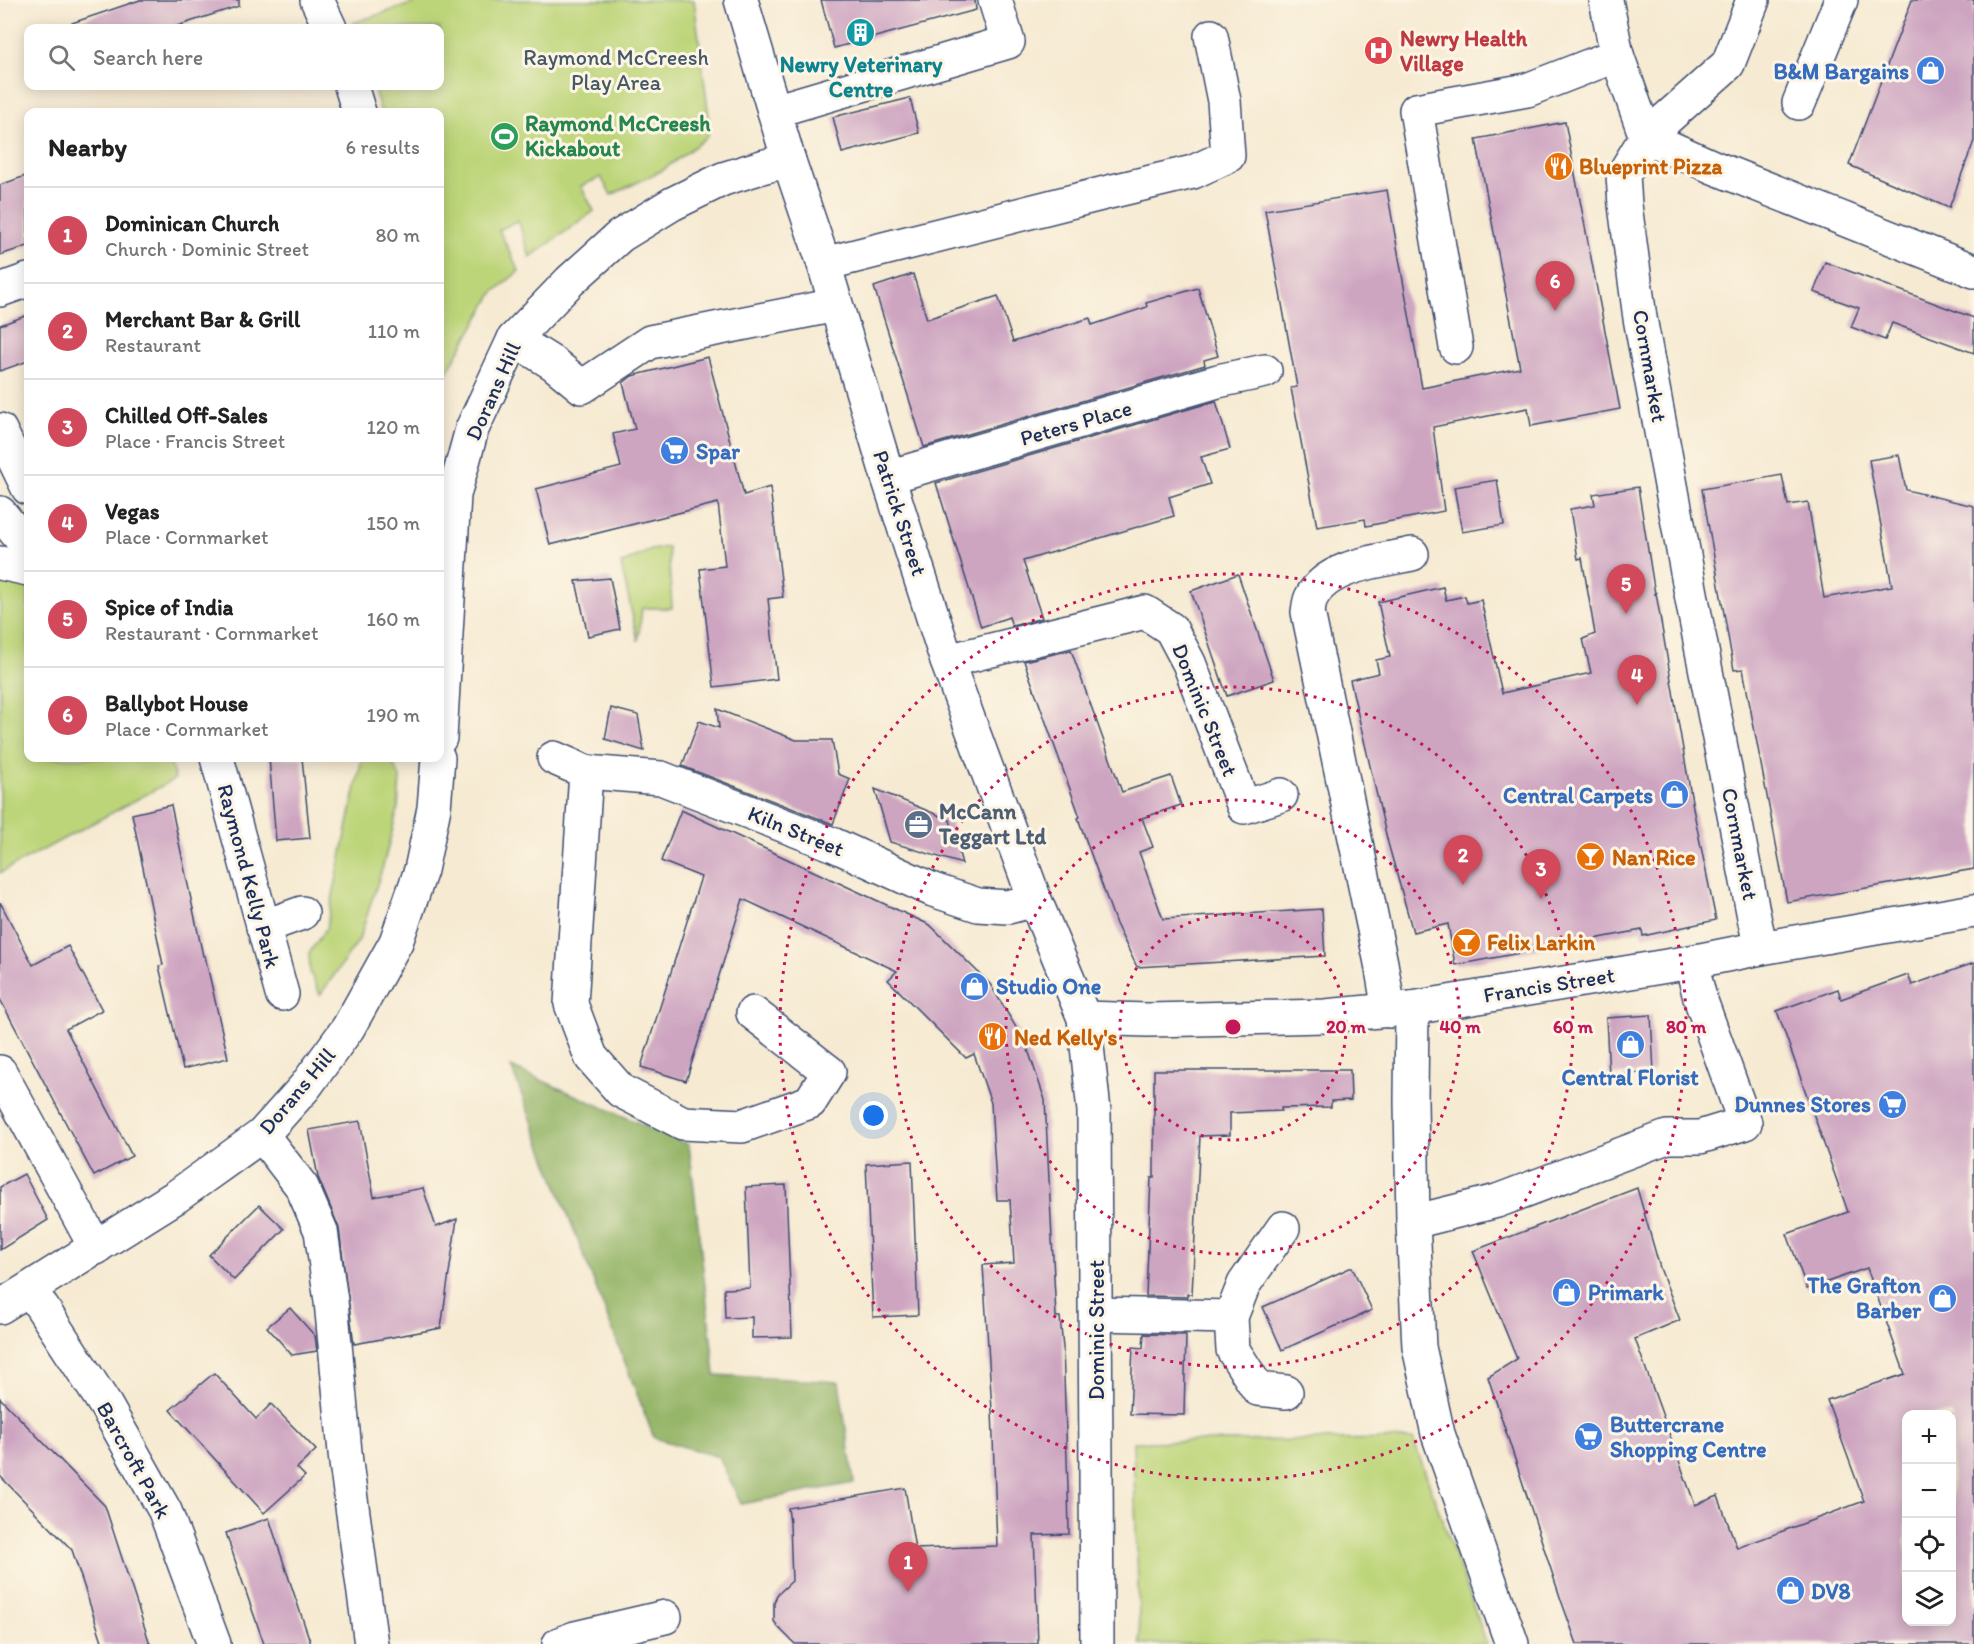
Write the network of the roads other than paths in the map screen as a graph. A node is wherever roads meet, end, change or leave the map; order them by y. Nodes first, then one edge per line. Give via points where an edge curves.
1 (317, 0) edge
2 (741, 0) edge
3 (995, 0) edge
4 (1606, 0) edge
5 (1752, 0) edge
6 (1841, 0) edge
7 (328, 24) edge
8 (1211, 36) dead end
9 (1617, 56) junction
10 (352, 90) edge
11 (1799, 103) dead end
12 (358, 108) edge
13 (774, 111) junction
14 (1646, 137) junction
15 (789, 161) junction
16 (824, 264) junction
17 (1974, 271) edge
18 (24, 281) edge
19 (0, 290) edge
20 (836, 305) junction
21 (514, 339) junction
22 (1456, 347) dead end
23 (1265, 371) dead end
24 (0, 430) edge
25 (888, 477) junction
26 (24, 480) edge
27 (0, 513) edge
28 (24, 542) edge
29 (1412, 554) dead end
30 (0, 563) edge
31 (24, 568) edge
32 (444, 657) edge
33 (947, 661) junction
34 (554, 758) dead end
35 (217, 762) edge
36 (438, 762) edge
37 (586, 772) junction
38 (1281, 795) dead end
39 (1035, 900) junction
40 (1974, 911) edge
41 (302, 914) dead end
42 (263, 927) junction
43 (1761, 948) junction
44 (1691, 962) junction
45 (282, 994) dead end
46 (1400, 1009) junction
47 (753, 1013) dead end
48 (1084, 1017) junction
49 (0, 1072) edge
50 (262, 1135) junction
51 (1413, 1222) junction
52 (1283, 1228) dead end
53 (96, 1248) junction
54 (30, 1289) junction
55 (0, 1307) edge
56 (1096, 1314) junction
57 (1231, 1317) junction
58 (1286, 1392) dead end
59 (665, 1617) dead end
60 (214, 1644) edge
61 (371, 1644) edge
62 (559, 1644) edge
63 (1097, 1644) edge
64 (1512, 1644) edge

1 - 7 street
2 - 13 street, Patrick Street
3 - 13 street via 1008,42
4 - 9 street
5 - 14 street, Cornmarket via 1728,64
6 - 11 street
8 - 16 street via 1224,101 1228,156 1193,172
9 - 14 street
9 - 22 street via 1527,90 1416,110
10 - 12 street
13 - 15 street, Patrick Street
14 - 17 street
14 - 43 street, Cornmarket via 1623,175 1640,318
15 - 16 street, Patrick Street
15 - 21 street, Dorans Hill via 723,179 620,236
16 - 20 street, Patrick Street
18 - 19 street
20 - 21 street via 650,342 582,387 555,364
20 - 25 street, Patrick Street
21 - 32 street, Dorans Hill via 472,429 454,495
23 - 25 street, Peters Place
24 - 26 street
25 - 33 street, Patrick Street
27 - 28 street
29 - 46 street via 1347,568 1323,583 1311,598 1308,612 1381,963
30 - 31 street
33 - 38 street, Dominic Street via 1145,612 1171,628 1189,663 1244,807
33 - 39 street, Patrick Street
34 - 37 street, Kiln Street
35 - 42 street, Raymond Kelly Park
36 - 50 street, Dorans Hill via 434,808 421,870 396,942 348,1028 305,1088
37 - 39 street, Kiln Street via 661,778 978,905 1008,907
37 - 47 street via 571,1004 591,1057 621,1091 683,1123 742,1126 810,1102 829,1072
39 - 48 street, Patrick Street
40 - 43 street, Francis Street
41 - 42 street
42 - 45 street, Raymond Kelly Park
43 - 44 street, Francis Street
44 - 46 street, Francis Street
44 - 51 street via 1745,1123 1700,1137 1667,1137 1497,1201
46 - 48 street, Francis Street via 1324,1016 1147,1020
46 - 51 street via 1411,1101
48 - 56 street, Dominic Street via 1094,1111
49 - 53 street
50 - 53 street, Dorans Hill
50 - 61 street via 302,1187 321,1231 345,1463
51 - 64 street via 1419,1347 1438,1434
52 - 57 street via 1244,1284
53 - 54 street, Dorans Hill
54 - 55 street, Dorans Hill
54 - 60 street, Barcroft Park via 106,1407 165,1511
56 - 57 street
56 - 63 street, Dominic Street
57 - 58 street via 1233,1350 1258,1389
59 - 62 street

